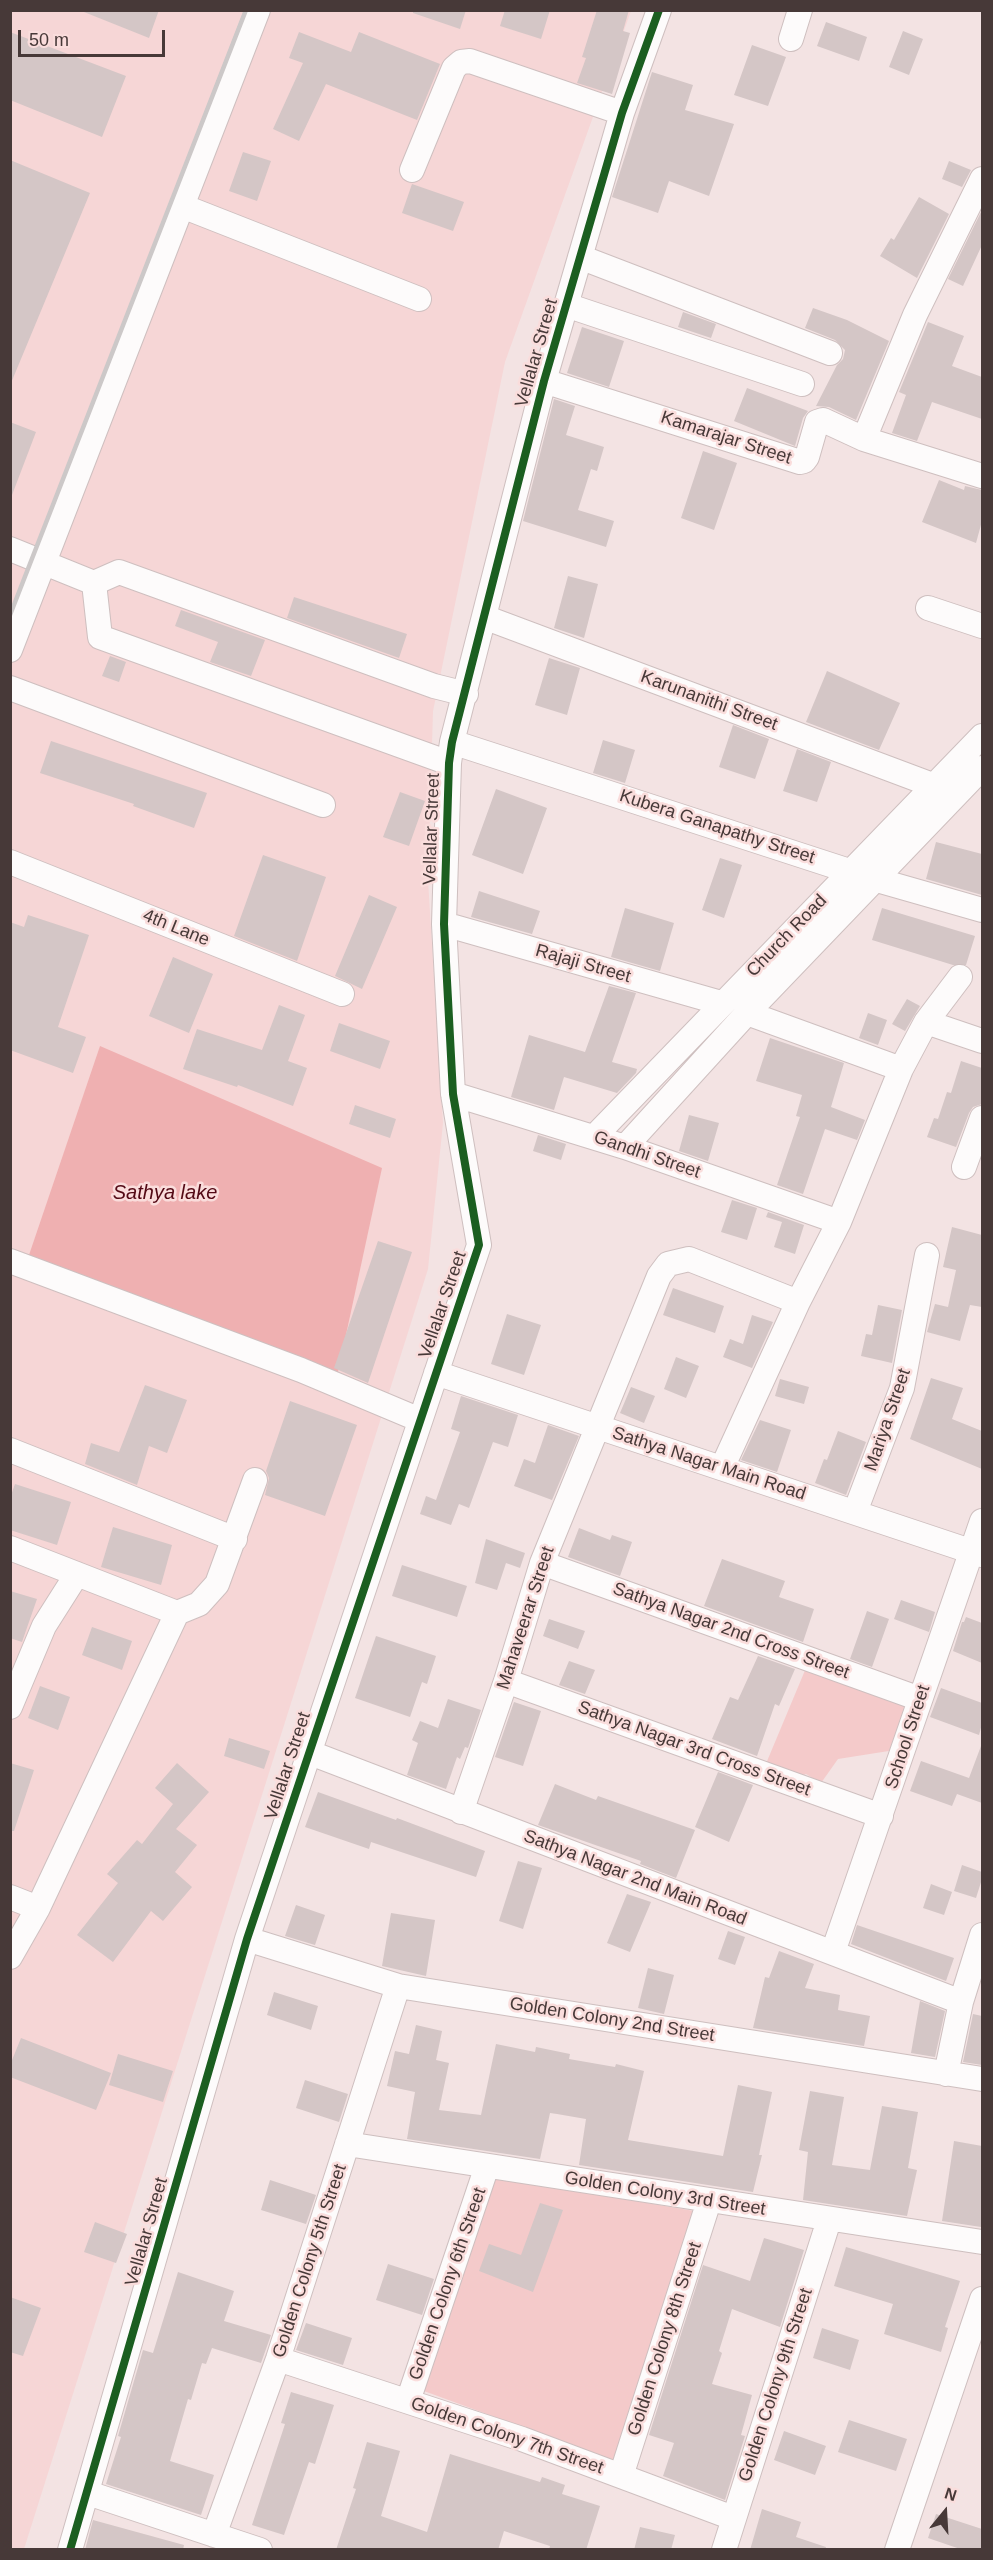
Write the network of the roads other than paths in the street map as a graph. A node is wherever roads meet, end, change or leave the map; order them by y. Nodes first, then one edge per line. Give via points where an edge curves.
1 (258, 10) edge
2 (659, 10) edge
3 (800, 10) edge
4 (790, 39) dead end
5 (622, 113) junction
6 (412, 170) dead end
7 (980, 192) edge
8 (182, 206) junction
9 (580, 257) junction
10 (419, 299) dead end
11 (566, 305) junction
12 (830, 353) dead end
13 (544, 381) junction
14 (802, 384) dead end
15 (864, 439) junction
16 (982, 476) edge
17 (10, 549) edge
18 (43, 561) junction
19 (94, 583) junction
20 (928, 608) dead end
21 (484, 617) junction
22 (982, 626) edge
23 (10, 650) edge
24 (10, 687) edge
25 (466, 694) junction
26 (982, 736) edge
27 (450, 752) junction
28 (982, 768) edge
29 (935, 786) junction
30 (323, 805) dead end
31 (10, 862) edge
32 (851, 870) junction
33 (877, 880) junction
34 (982, 910) edge
35 (444, 924) junction
36 (960, 977) dead end
37 (342, 994) dead end
38 (721, 1003) junction
39 (747, 1012) junction
40 (926, 1022) junction
41 (982, 1041) edge
42 (901, 1069) junction
43 (453, 1094) junction
44 (982, 1118) edge
45 (594, 1137) junction
46 (625, 1147) junction
47 (964, 1167) dead end
48 (839, 1222) junction
49 (927, 1255) dead end
50 (10, 1261) edge
51 (798, 1302) junction
52 (436, 1373) junction
53 (420, 1420) junction
54 (597, 1426) junction
55 (10, 1450) edge
56 (722, 1468) junction
57 (255, 1480) dead end
58 (855, 1512) junction
59 (982, 1521) edge
60 (235, 1539) junction
61 (10, 1548) edge
62 (977, 1552) edge
63 (542, 1563) junction
64 (77, 1574) junction
65 (177, 1613) junction
66 (506, 1681) junction
67 (920, 1699) junction
68 (10, 1707) edge
69 (308, 1752) junction
70 (461, 1812) junction
71 (881, 1816) junction
72 (10, 1897) edge
73 (38, 1908) junction
74 (982, 1935) edge
75 (247, 1939) junction
76 (833, 1952) junction
77 (10, 1957) edge
78 (398, 1986) junction
79 (961, 2002) junction
80 (946, 2074) junction
81 (982, 2079) edge
82 (347, 2144) junction
83 (487, 2166) junction
84 (709, 2201) junction
85 (829, 2220) junction
86 (982, 2242) edge
87 (982, 2298) edge
88 (278, 2359) junction
89 (408, 2401) junction
90 (621, 2476) junction
91 (88, 2493) junction
92 (733, 2518) junction
93 (214, 2535) junction
94 (70, 2550) edge
95 (260, 2550) edge
96 (724, 2550) edge
97 (897, 2550) edge

1 - 8 street
2 - 5 street, Vellalar Street
3 - 4 street
5 - 6 street via 470,61 461,62 454,68
5 - 9 street, Vellalar Street
7 - 15 street via 915,315
8 - 10 street
8 - 18 street
9 - 11 street, Vellalar Street
9 - 12 street
11 - 13 street, Vellalar Street
11 - 14 street
13 - 15 street, Kamarajar Street via 800,462 807,457 820,421
13 - 21 street, Vellalar Street
15 - 16 street, Kamarajar Street
17 - 18 street
18 - 19 street
18 - 23 street
19 - 25 street via 119,572 434,686
19 - 27 street, Kubera Ganapathy Street via 100,637
20 - 22 street
21 - 25 street, Vellalar Street
21 - 29 street, Karunanithi Street
24 - 30 street
25 - 27 street, Vellalar Street
26 - 29 street, Church Road
27 - 32 street, Kubera Ganapathy Street
27 - 35 street, Vellalar Street
28 - 33 street, Church Road
29 - 32 street, Church Road
31 - 37 street, 4th Lane
32 - 33 street, Kubera Ganapathy Street
32 - 38 street, Church Road
33 - 34 street, Kubera Ganapathy Street
33 - 39 street, Church Road
35 - 38 street, Rajaji Street
35 - 43 street, Vellalar Street
36 - 40 street
38 - 45 street, Church Road
39 - 42 street
39 - 46 street, Church Road
40 - 41 street
40 - 42 street
42 - 48 street
43 - 45 street, Gandhi Street
43 - 52 street, Vellalar Street via 479,1245
44 - 47 street
45 - 46 street, Gandhi Street
46 - 48 street, Gandhi Street
48 - 51 street
49 - 58 street, Mariya Street via 902,1388
50 - 53 street via 301,1370
51 - 54 street, Mahaveerar Street via 689,1259 668,1264 659,1276
51 - 56 street
52 - 53 street, Vellalar Street
52 - 54 street, Sathya Nagar Main Road
53 - 69 street, Vellalar Street
54 - 56 street, Sathya Nagar Main Road
54 - 63 street, Mahaveerar Street
55 - 60 street
56 - 58 street, Sathya Nagar Main Road
57 - 60 street
58 - 62 street, Sathya Nagar Main Road
59 - 62 street, School Street
60 - 65 street via 217,1584 198,1604
61 - 64 street
62 - 67 street, School Street
63 - 66 street, Mahaveerar Street
63 - 67 street, Sathya Nagar 2nd Cross Street
64 - 65 street
64 - 68 street via 44,1626
65 - 73 street
66 - 70 street, Mahaveerar Street
66 - 71 street, Sathya Nagar 3rd Cross Street
67 - 71 street, School Street
69 - 70 street, Sathya Nagar 2nd Main Road
69 - 75 street, Vellalar Street
70 - 76 street, Sathya Nagar 2nd Main Road
71 - 76 street, School Street
72 - 73 street
73 - 77 street
74 - 79 street
75 - 78 street, Golden Colony 2nd Street
75 - 91 street, Vellalar Street
76 - 79 street, Sathya Nagar 2nd Main Road
78 - 80 street, Golden Colony 2nd Street
78 - 82 street, Golden Colony 5th Street
79 - 80 street
80 - 81 street, Golden Colony 2nd Street
82 - 83 street, Golden Colony 3rd Street
82 - 88 street, Golden Colony 5th Street
83 - 84 street, Golden Colony 3rd Street
83 - 89 street, Golden Colony 6th Street
84 - 85 street, Golden Colony 3rd Street
84 - 90 street, Golden Colony 8th Street
85 - 86 street, Golden Colony 3rd Street
85 - 92 street, Golden Colony 9th Street
87 - 97 street
88 - 89 street, Golden Colony 7th Street
88 - 93 street, Golden Colony 5th Street
89 - 90 street, Golden Colony 7th Street
90 - 92 street, Golden Colony 7th Street
91 - 93 street
91 - 94 street, Vellalar Street
92 - 96 street, Golden Colony 9th Street
93 - 95 street

